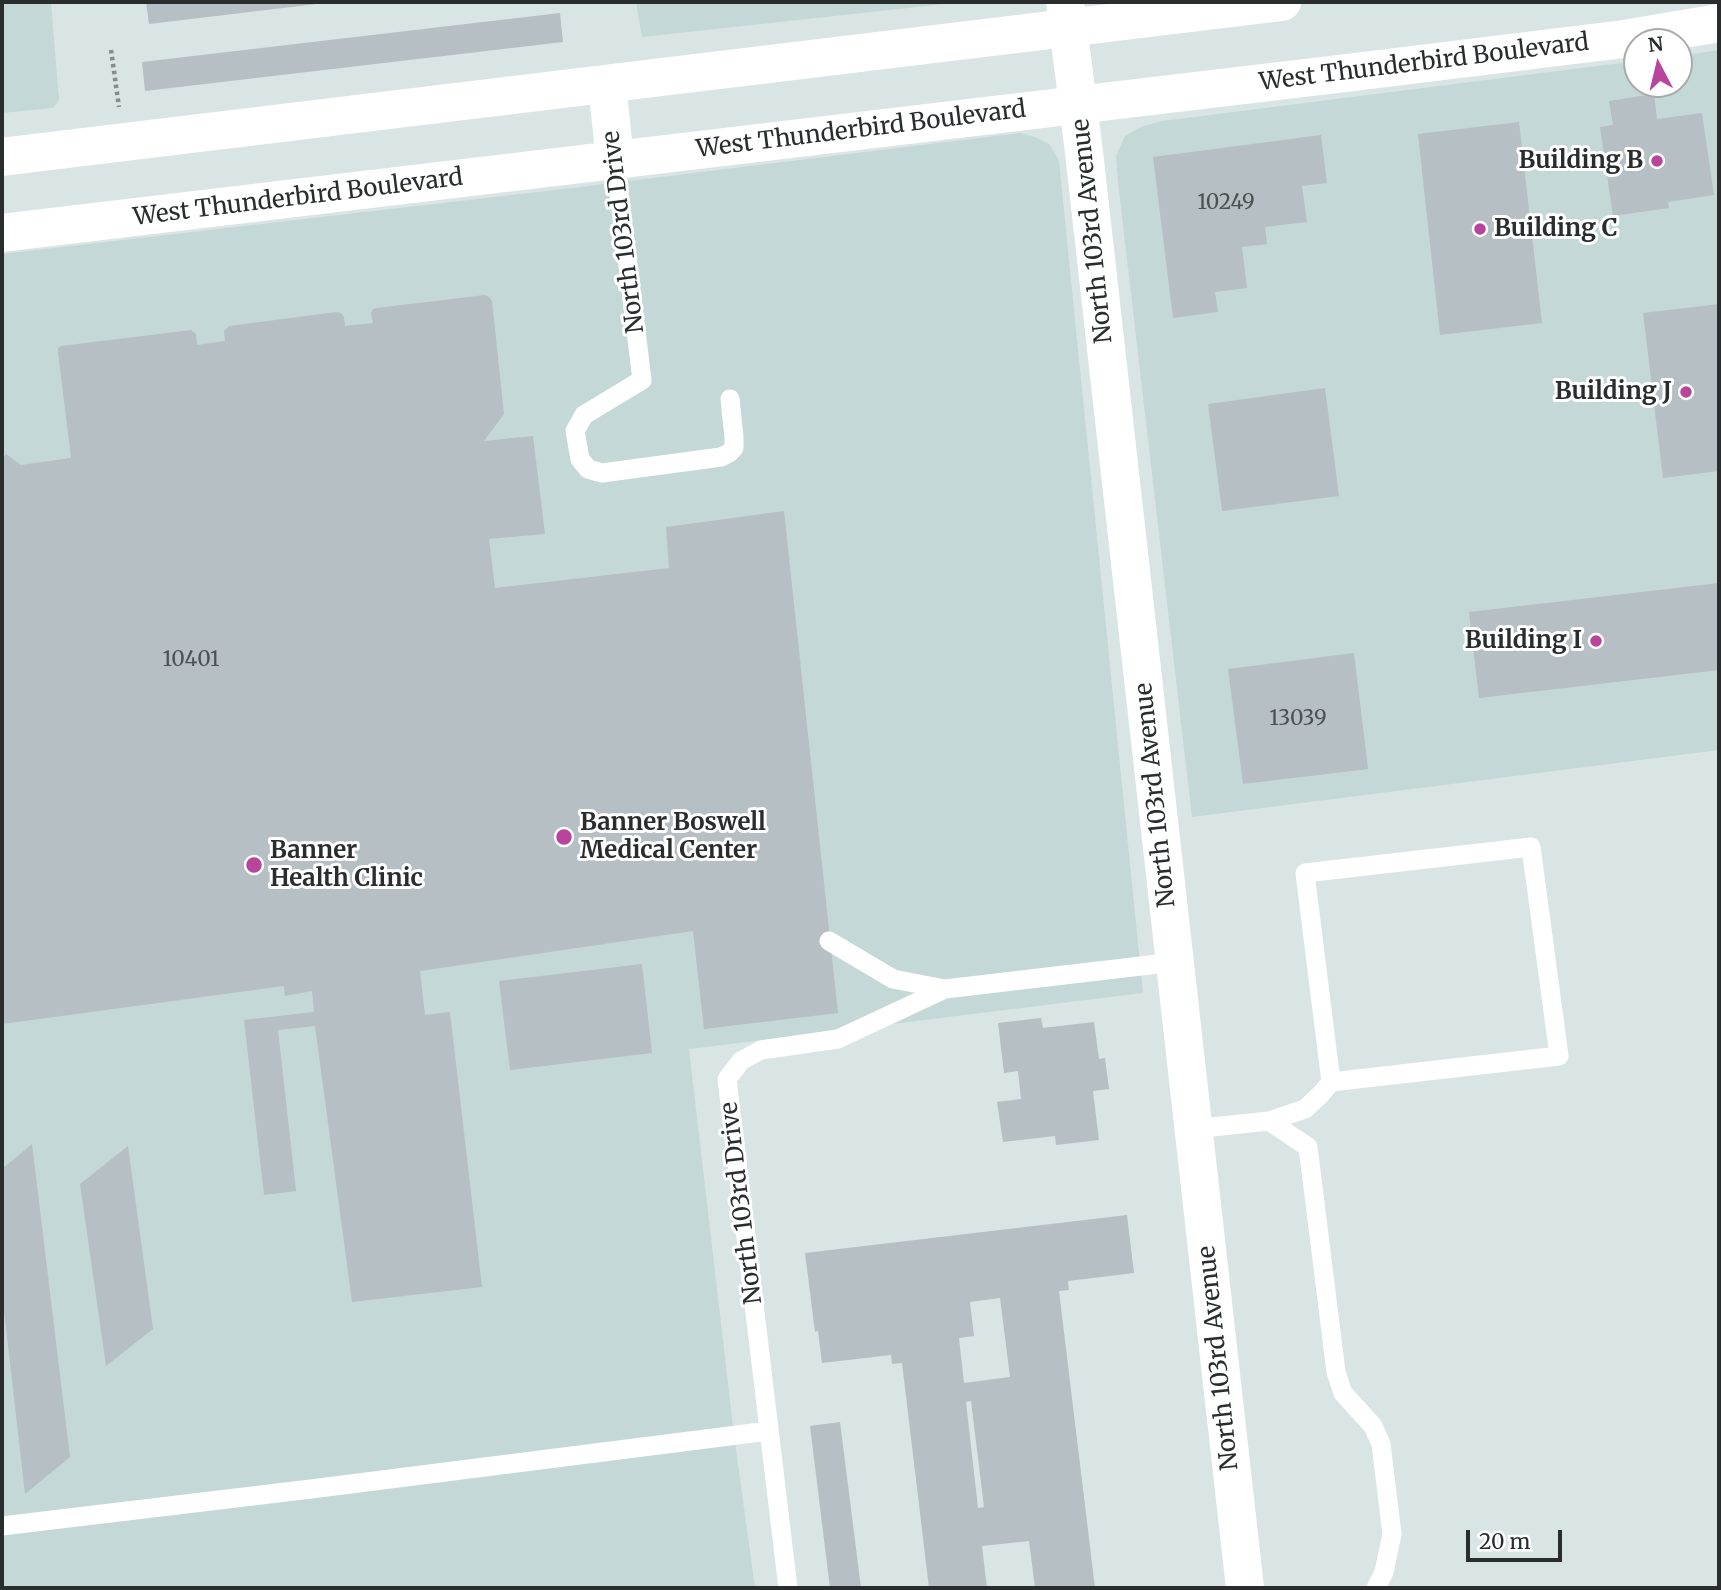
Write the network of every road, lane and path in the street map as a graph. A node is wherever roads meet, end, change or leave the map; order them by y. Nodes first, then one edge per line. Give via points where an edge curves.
1 (1282, 2) edge
2 (1067, 15) edge
3 (1719, 23) edge
4 (111, 50) dead end
5 (607, 84) junction
6 (1079, 105) junction
7 (120, 111) dead end
8 (2, 157) edge
9 (615, 160) junction
10 (2, 233) edge
11 (730, 399) dead end
12 (830, 941) dead end
13 (1174, 962) junction
14 (945, 989) junction
15 (1331, 1082) junction
16 (1269, 1121) junction
17 (1193, 1129) junction
18 (769, 1431) junction
19 (2, 1526) edge
20 (788, 1588) edge
21 (1245, 1588) edge
22 (1376, 1588) edge

1 - 2 street
2 - 5 street
2 - 6 street, North 103rd Avenue
3 - 6 street, West Thunderbird Boulevard via 1546,49
4 - 7 path
5 - 8 street
5 - 9 street, North 103rd Drive
6 - 9 street, West Thunderbird Boulevard
6 - 13 street, North 103rd Avenue
9 - 10 street, West Thunderbird Boulevard
9 - 11 lane, North 103rd Drive via 642,380 584,415 575,431 580,459 588,469 602,473 721,457 734,448
12 - 14 lane via 893,979
13 - 14 lane, North 103rd Drive
13 - 17 street, North 103rd Avenue
14 - 18 lane, North 103rd Drive via 838,1040 761,1050 741,1061 727,1079
15 - 15 lane via 1305,873 1531,847 1559,1056
15 - 16 lane via 1305,1109
16 - 17 lane
16 - 22 lane via 1308,1147 1336,1372 1343,1393 1373,1426 1381,1444 1392,1534
17 - 21 street, North 103rd Avenue
18 - 19 lane
18 - 20 lane, North 103rd Drive

